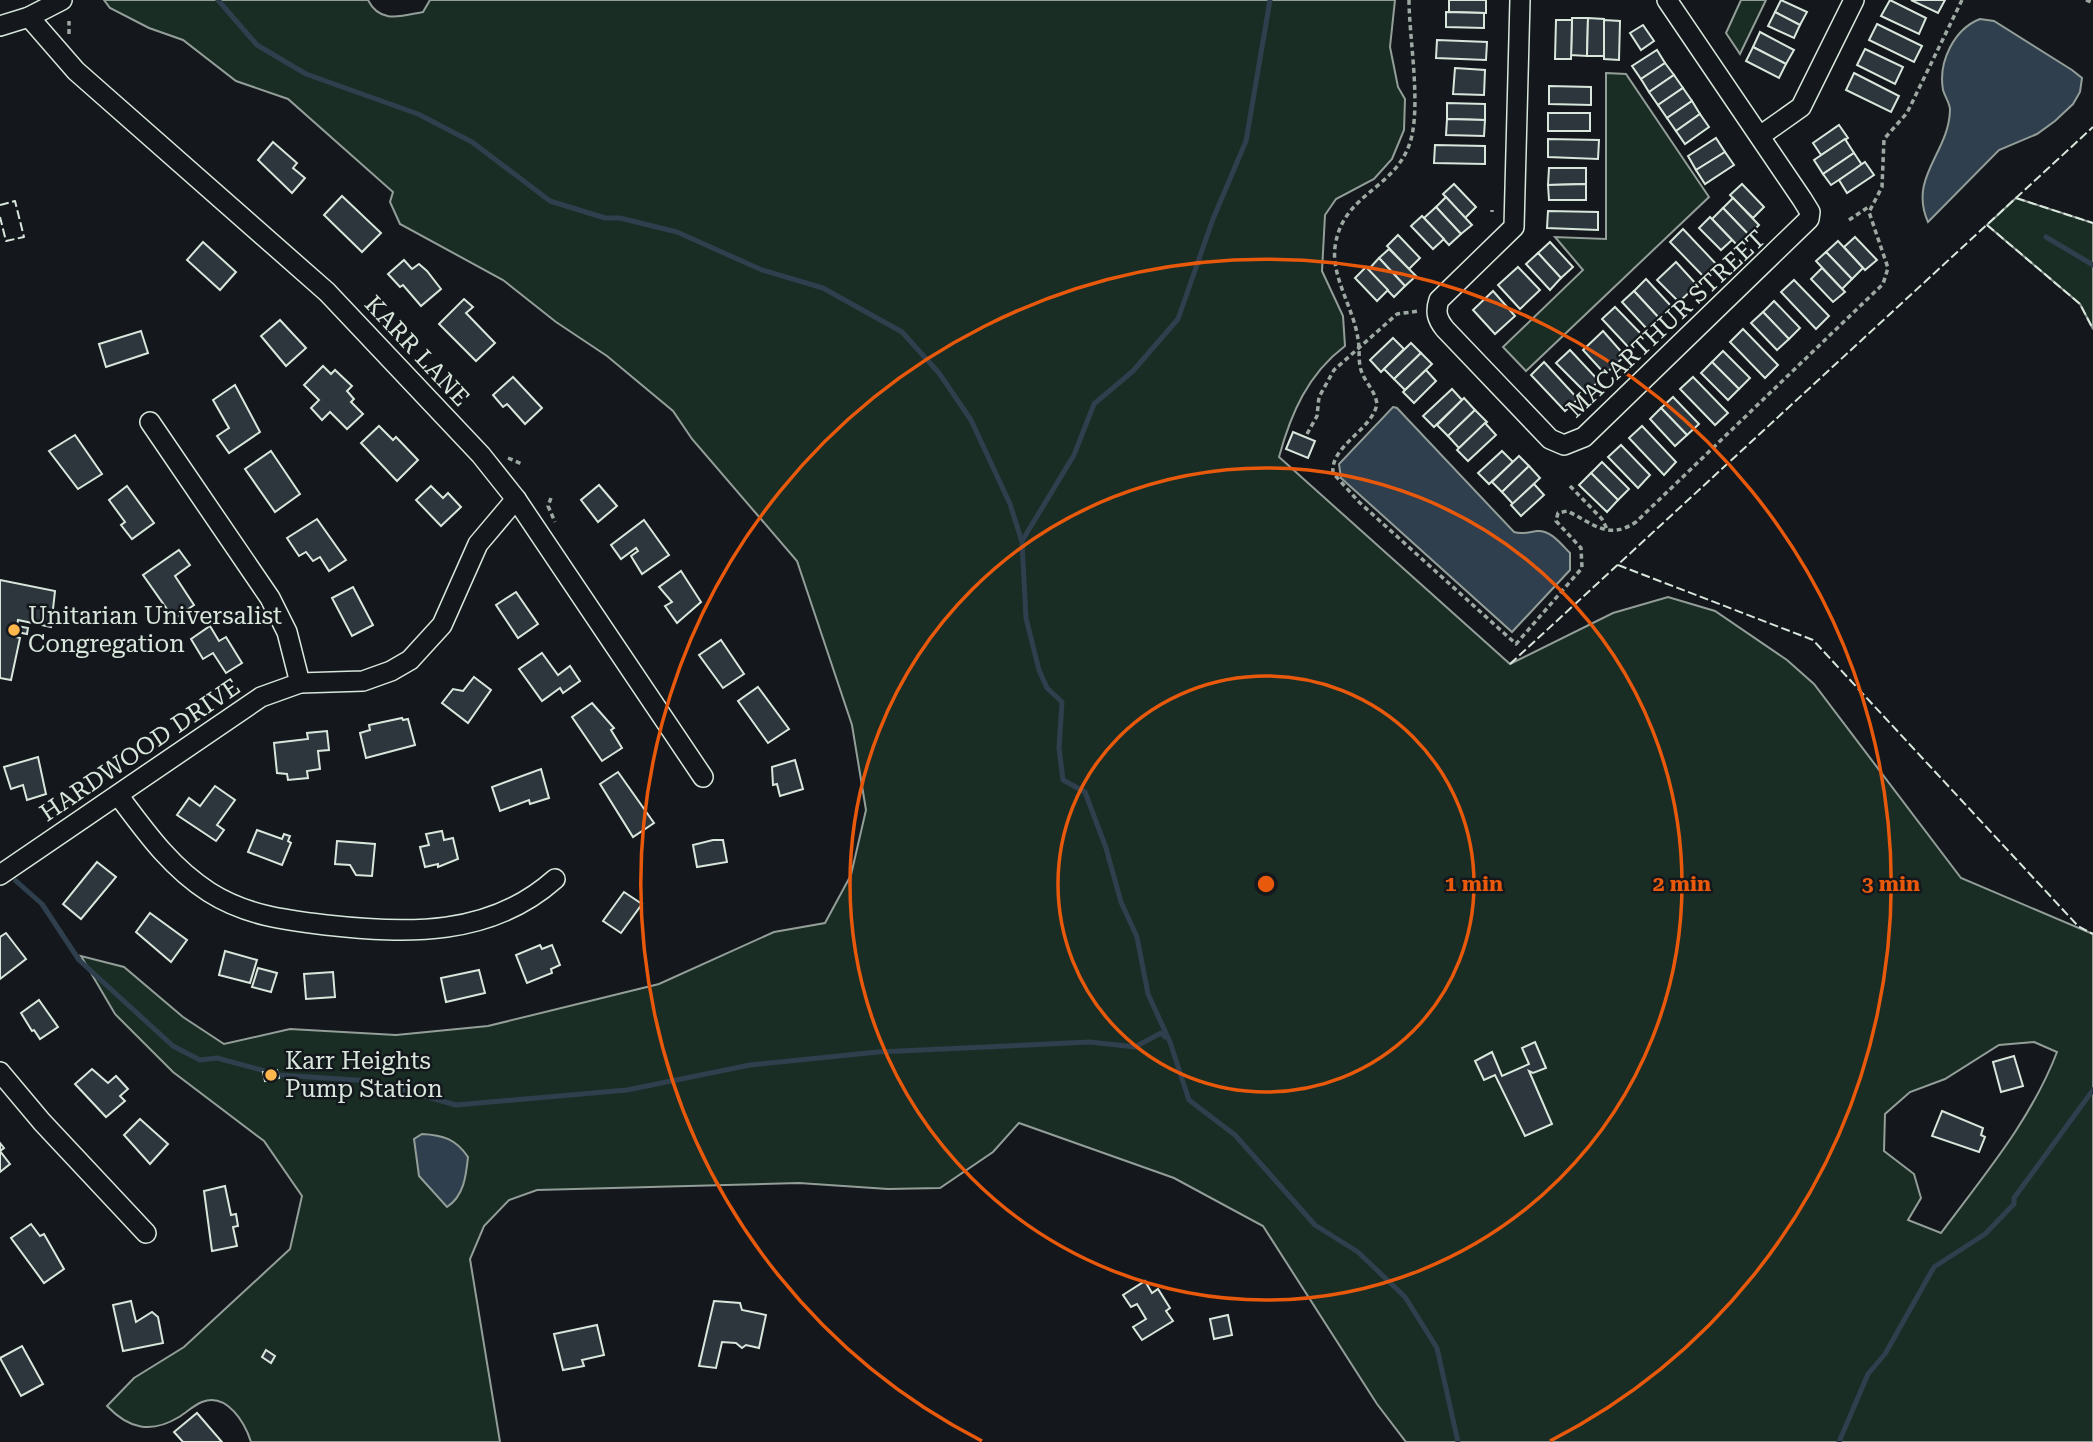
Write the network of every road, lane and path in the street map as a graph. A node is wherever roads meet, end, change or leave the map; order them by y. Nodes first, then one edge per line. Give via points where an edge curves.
1 (62, 0) edge
2 (1409, 0) edge
3 (1520, 0) edge
4 (1667, 0) edge
5 (1854, 0) edge
6 (1962, 0) edge
7 (2087, 0) edge
8 (2093, 3) edge
9 (29, 17) junction
10 (0, 26) edge
11 (1760, 136) junction
12 (1870, 206) junction
13 (1849, 220) dead end
14 (1402, 313) dead end
15 (1359, 345) junction
16 (150, 422) dead end
17 (1307, 434) dead end
18 (1570, 486) dead end
19 (516, 499) junction
20 (1608, 531) junction
21 (300, 684) junction
22 (703, 777) dead end
23 (118, 795) junction
24 (0, 876) edge
25 (555, 879) dead end
26 (0, 1072) edge
27 (146, 1233) dead end

1 - 9 street
2 - 15 path via 1415,112 1408,148 1392,175 1351,208 1334,250
3 - 11 street, MACARTHUR STREET via 1514,227 1439,300 1436,309 1445,329 1558,444 1569,445 1584,437 1807,222 1809,209
4 - 11 street, MACARTHUR STREET
5 - 11 street via 1801,107
6 - 12 path via 1907,113 1884,139 1882,187
7 - 8 path
9 - 10 street
9 - 19 street, KARR LANE via 76,71 327,292 481,455
12 - 13 path
12 - 20 path via 1870,219 1888,268 1883,284 1636,522
14 - 15 path
15 - 17 path via 1324,387
15 - 20 path via 1360,367 1376,396 1375,411 1334,461 1335,479 1516,644 1582,568 1581,548 1556,521 1558,513 1567,511
16 - 21 street via 270,598 287,632
18 - 20 path
19 - 21 street, HARDWOOD DRIVE via 478,544 442,625 410,660 363,681
19 - 22 street, KARR LANE
21 - 23 street, HARDWOOD DRIVE via 261,697
23 - 24 street, HARDWOOD DRIVE
23 - 25 street via 184,874 225,901 272,919 401,932 444,929 497,914
26 - 27 street

